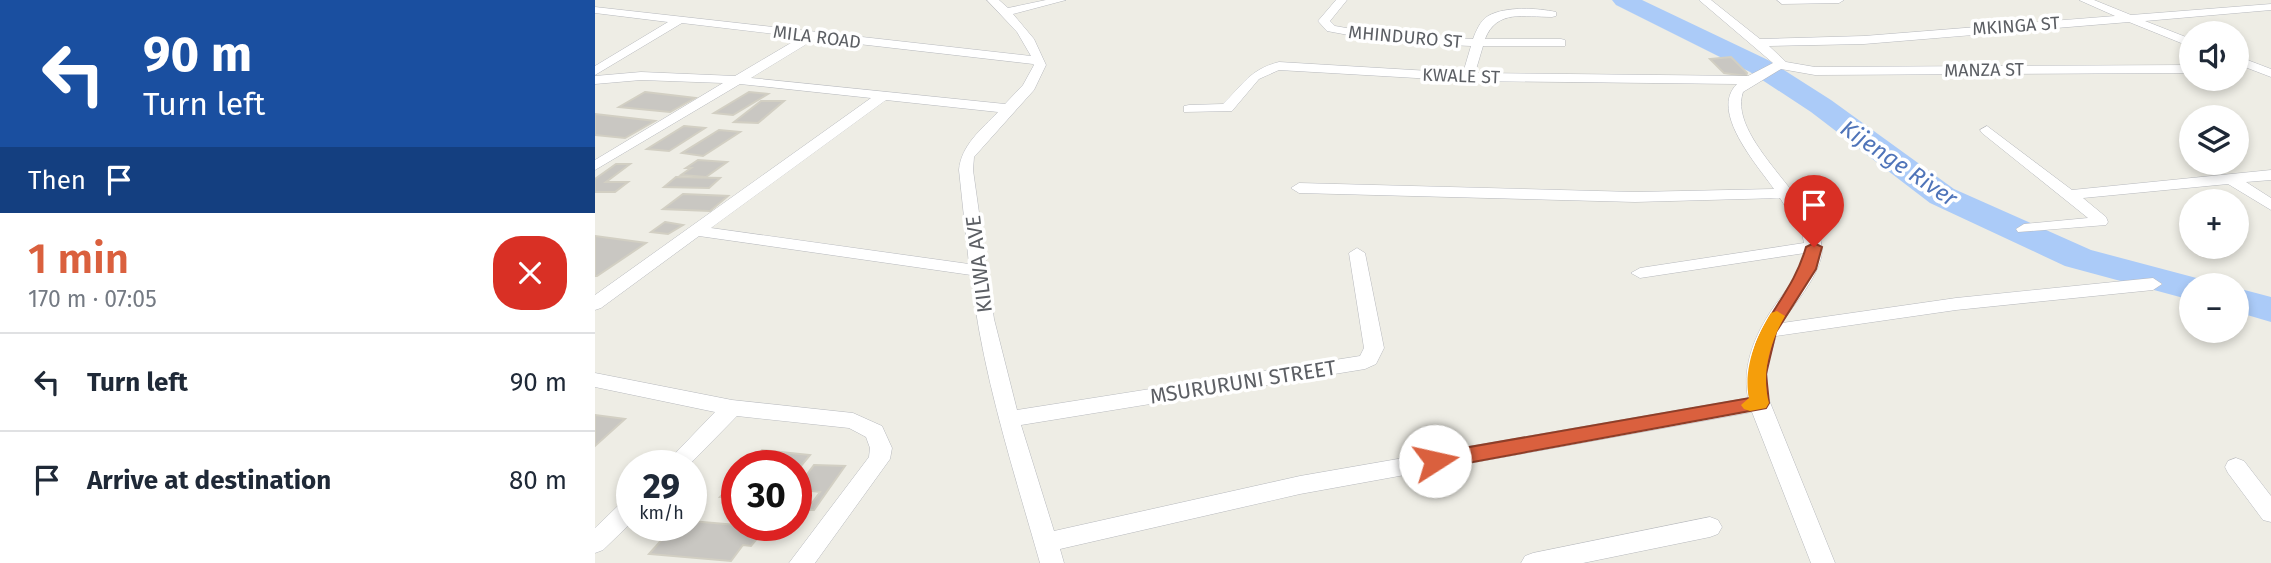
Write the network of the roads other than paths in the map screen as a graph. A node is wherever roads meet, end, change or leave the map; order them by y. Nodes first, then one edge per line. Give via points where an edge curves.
1 (992, 0) edge
2 (1061, 0) edge
3 (1342, 0) edge
4 (1704, 0) edge
5 (1839, 0) edge
6 (2084, 0) edge
7 (1782, 1) edge
8 (2271, 6) edge
9 (595, 10) edge
10 (1007, 12) junction
11 (1552, 14) dead end
12 (2127, 18) junction
13 (679, 20) junction
14 (811, 36) junction
15 (2179, 38) edge
16 (1477, 43) junction
17 (1561, 43) dead end
18 (1760, 43) junction
19 (1040, 61) junction
20 (2179, 69) edge
21 (595, 71) edge
22 (1767, 72) junction
23 (1468, 77) junction
24 (595, 80) edge
25 (738, 80) junction
26 (882, 96) junction
27 (1011, 109) junction
28 (1189, 109) dead end
29 (1987, 130) dead end
30 (595, 166) edge
31 (2271, 175) edge
32 (2232, 180) junction
33 (1299, 188) dead end
34 (1783, 193) junction
35 (2070, 195) junction
36 (2271, 205) edge
37 (2024, 229) dead end
38 (697, 231) junction
39 (1814, 247) junction
40 (1357, 253) dead end
41 (978, 271) junction
42 (1640, 273) dead end
43 (2153, 284) dead end
44 (595, 304) edge
45 (1768, 331) junction
46 (595, 380) edge
47 (1759, 403) junction
48 (732, 408) junction
49 (1009, 419) junction
50 (690, 450) edge
51 (2236, 467) dead end
52 (2271, 513) edge
53 (616, 523) edge
54 (1710, 527) dead end
55 (595, 543) edge
56 (1050, 552) edge
57 (801, 563) edge
58 (1533, 563) edge
59 (1823, 563) edge

1 - 10 street
2 - 10 street
3 - 16 street, MHINDURO ST via 1324,21 1331,29
4 - 18 street
5 - 7 street
6 - 12 street
8 - 12 street, MKINGA ST
9 - 13 street, MILA ROAD
10 - 19 street
11 - 16 street via 1495,16 1483,25
12 - 15 street
12 - 18 street, MKINGA ST via 1864,40
13 - 14 street, MILA ROAD
13 - 21 street
14 - 19 street, MILA ROAD
14 - 25 street
16 - 17 street
16 - 23 street
18 - 22 street via 1780,61
19 - 27 street, KILWA AVE via 1029,87
20 - 22 street, MANZA ST
22 - 23 street, KWALE ST
22 - 34 street via 1739,89 1734,96 1735,112
23 - 28 street, KWALE ST via 1279,66 1255,74 1227,108
24 - 25 street via 641,76
25 - 26 street
25 - 30 street
26 - 27 street
26 - 38 street
27 - 41 street, KILWA AVE via 973,147 965,164
29 - 35 street
31 - 32 street
32 - 35 street
32 - 36 street
33 - 34 street via 1635,197
34 - 39 street
35 - 37 street via 2100,222
38 - 41 street
38 - 44 street
39 - 42 street
39 - 45 street via 1808,269
40 - 49 street, MSURURUNI STREET via 1374,348 1364,362
41 - 49 street, KILWA AVE
43 - 45 street via 1956,304
45 - 47 street via 1757,374
46 - 48 street
47 - 56 street via 1300,485
47 - 59 street
48 - 50 street
48 - 57 street via 853,421 875,432 881,448 879,459
49 - 56 street, KILWA AVE
51 - 52 street
53 - 55 street
54 - 58 street

